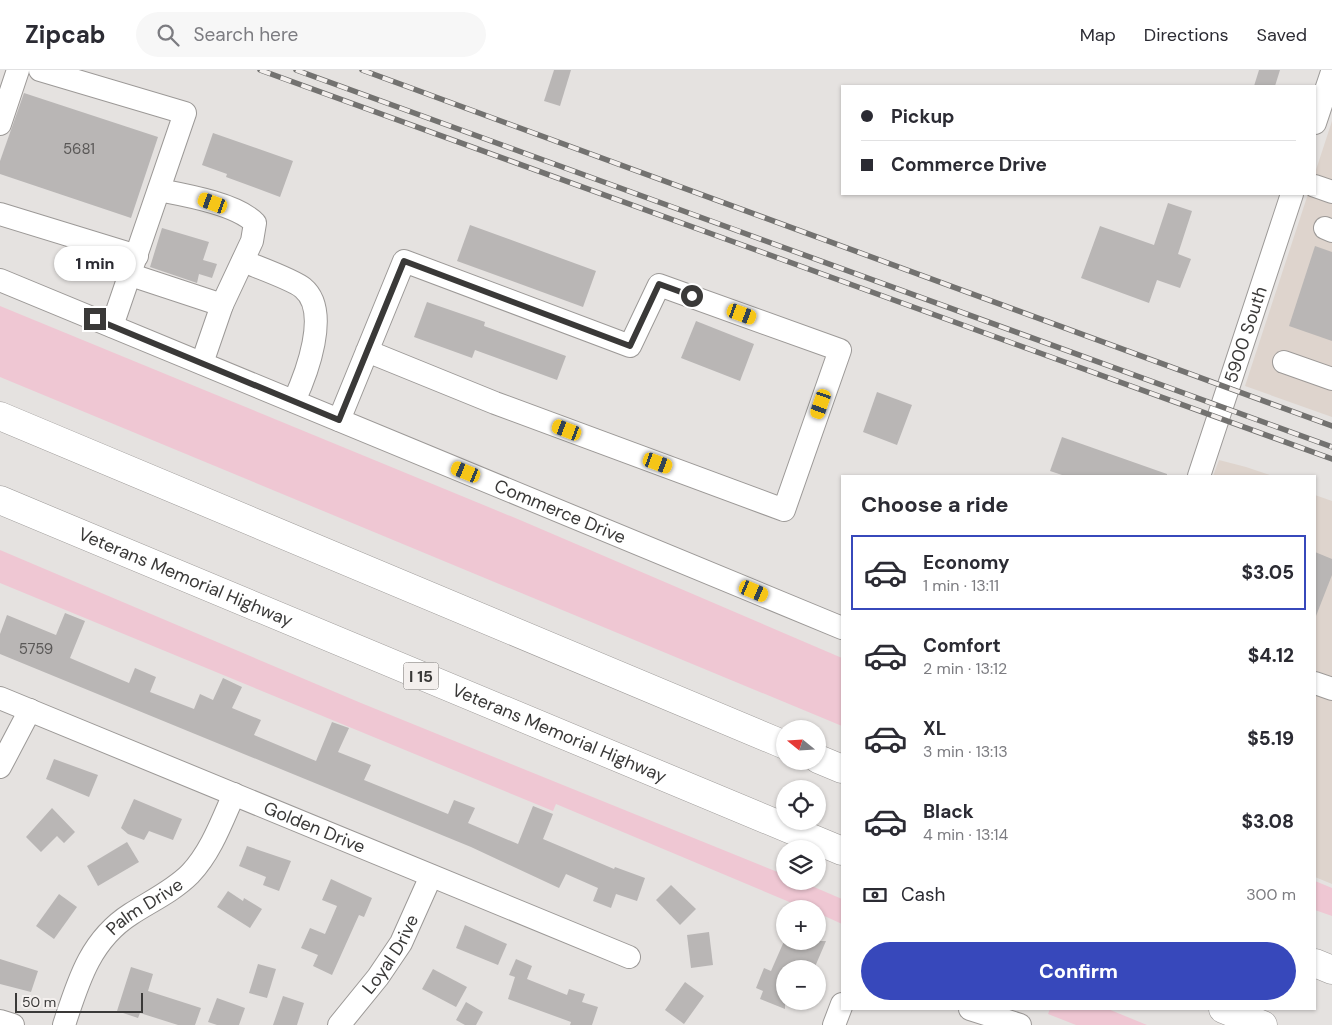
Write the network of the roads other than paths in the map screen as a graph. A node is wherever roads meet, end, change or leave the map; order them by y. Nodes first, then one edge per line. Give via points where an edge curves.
1 (18, 70) edge
2 (40, 70) edge
3 (1332, 72) edge
4 (1316, 120) edge
5 (0, 124) edge
6 (1316, 186) edge
7 (159, 190) junction
8 (1332, 192) edge
9 (1292, 195) edge
10 (0, 214) edge
11 (243, 262) junction
12 (134, 266) junction
13 (0, 280) edge
14 (222, 305) junction
15 (112, 326) junction
16 (368, 351) junction
17 (1284, 362) dead end
18 (202, 363) junction
19 (1332, 379) edge
20 (294, 401) junction
21 (0, 416) edge
22 (339, 420) junction
23 (1199, 475) edge
24 (0, 500) edge
25 (841, 628) edge
26 (1316, 682) edge
27 (1332, 689) edge
28 (0, 698) edge
29 (30, 710) junction
30 (776, 741) edge
31 (826, 762) edge
32 (0, 767) edge
33 (841, 769) edge
34 (234, 794) junction
35 (841, 851) edge
36 (431, 876) junction
37 (629, 957) dead end
38 (1316, 963) edge
39 (1332, 970) edge
40 (841, 1007) edge
41 (973, 1010) edge
42 (1025, 1010) edge
43 (1226, 1010) edge
44 (0, 1021) edge
45 (13, 1025) edge
46 (64, 1025) edge
47 (338, 1025) edge
48 (834, 1025) edge
49 (1020, 1025) edge
50 (1263, 1025) edge

1 - 5 street
2 - 7 street via 185,113
3 - 4 street
6 - 8 street
7 - 11 street via 196,197 248,216 255,223
7 - 12 street
9 - 23 street, 5900 South
10 - 12 street
11 - 14 street
11 - 20 street via 304,288 312,300 314,340 305,377
12 - 14 street
12 - 15 street
13 - 15 street, Commerce Drive
14 - 18 street
15 - 18 street, Commerce Drive
16 - 16 street via 404,261 630,346 659,284 840,350 784,510 495,403
16 - 22 street
17 - 19 street
18 - 20 street, Commerce Drive
20 - 22 street, Commerce Drive
21 - 30 highway
22 - 25 street, Commerce Drive
24 - 35 highway, Veterans Memorial Highway / I 15
26 - 27 street
28 - 29 street, Golden Drive
29 - 32 street
29 - 34 street, Golden Drive
31 - 33 highway
34 - 36 street, Golden Drive
34 - 46 street, Palm Drive via 202,860 191,873 180,884 130,915 100,941 79,977
36 - 37 street, Golden Drive
36 - 47 street, Loyal Drive via 401,943
38 - 39 highway
40 - 48 street
41 - 49 street
42 - 49 street
43 - 50 highway
44 - 45 street

